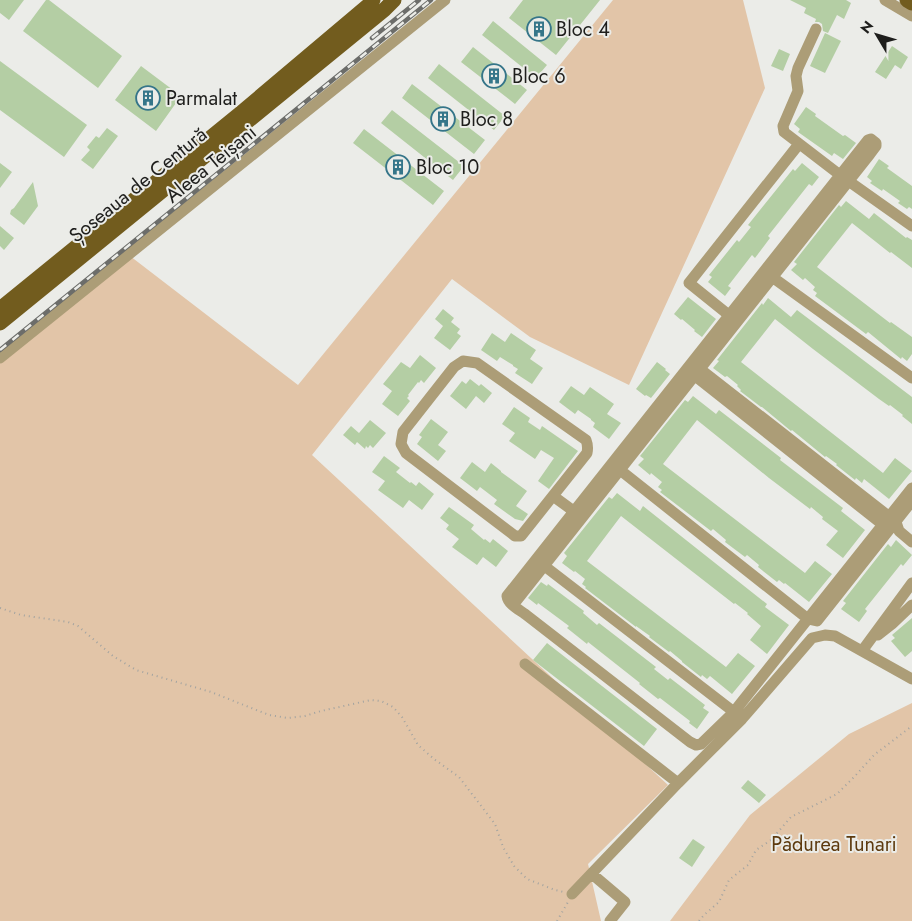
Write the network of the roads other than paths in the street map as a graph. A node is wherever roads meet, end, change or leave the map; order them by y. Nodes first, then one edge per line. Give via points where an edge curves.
1 (373, 0) edge
2 (394, 0) edge
3 (445, 0) edge
4 (885, 0) edge
5 (907, 0) edge
6 (912, 3) edge
7 (912, 16) edge
8 (816, 29) dead end
9 (799, 144) junction
10 (844, 178) junction
11 (912, 226) edge
12 (768, 274) junction
13 (0, 309) edge
14 (733, 319) junction
15 (0, 323) edge
16 (0, 358) edge
17 (693, 369) junction
18 (912, 378) edge
19 (616, 467) junction
20 (912, 488) edge
21 (554, 496) junction
22 (912, 501) edge
23 (578, 515) junction
24 (891, 525) junction
25 (912, 542) edge
26 (540, 562) junction
27 (912, 583) edge
28 (912, 604) edge
29 (808, 619) junction
30 (864, 648) junction
31 (525, 664) dead end
32 (912, 679) edge
33 (734, 712) junction
34 (678, 783) junction
35 (592, 874) junction
36 (572, 894) road end
37 (610, 921) edge

1 - 13 main road, Șoseaua de Centură via 242,112
2 - 15 main road, Șoseaua de Centură
3 - 16 street, Aleea Teișani
4 - 7 street
5 - 6 main road
8 - 9 street via 798,68 798,91 782,128
9 - 10 street
9 - 14 street via 690,283
10 - 11 street
10 - 12 street
12 - 14 street
12 - 18 street
14 - 17 street
17 - 19 street
17 - 24 street
19 - 23 street
19 - 29 street
20 - 24 street
21 - 21 street via 522,536 515,536 406,453 401,444 403,432 454,367 463,361 477,363 586,440 587,452
21 - 23 street
22 - 24 street
23 - 26 street
24 - 25 street
24 - 29 street
26 - 33 street
26 - 33 street via 510,600 690,742 701,744
27 - 30 street
28 - 30 street
29 - 33 street
30 - 32 street
30 - 34 street via 835,636 812,638 742,718
31 - 34 street
34 - 35 street
35 - 36 street
35 - 37 street via 626,902

